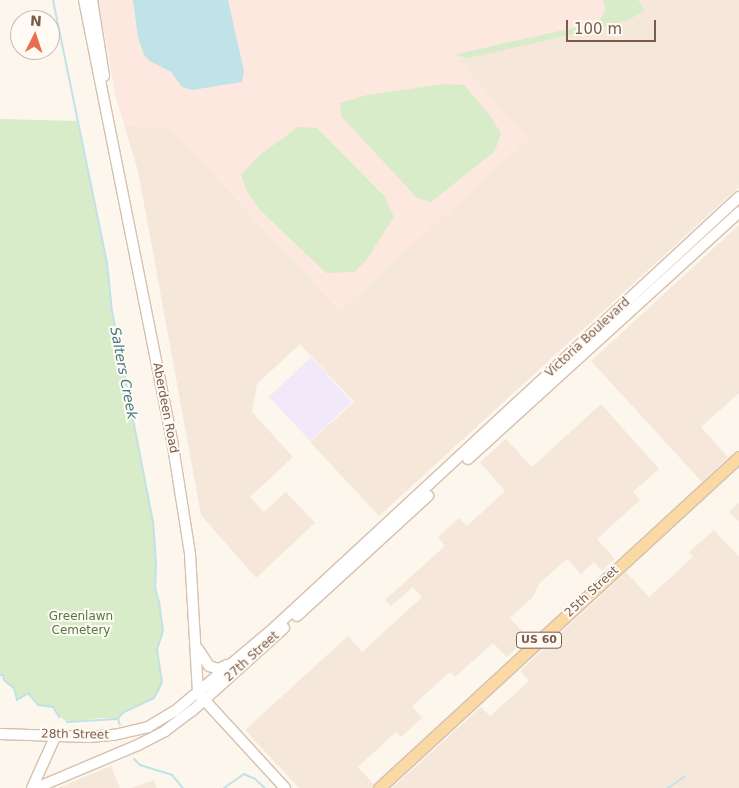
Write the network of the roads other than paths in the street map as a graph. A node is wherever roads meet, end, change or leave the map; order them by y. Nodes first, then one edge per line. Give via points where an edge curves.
1 (84, 0) edge
2 (92, 0) edge
3 (108, 116) junction
4 (739, 197) edge
5 (739, 212) edge
6 (739, 457) edge
7 (438, 482) junction
8 (196, 645) junction
9 (230, 664) junction
10 (201, 697) junction
11 (0, 734) edge
12 (56, 735) junction
13 (32, 788) edge
14 (36, 788) edge
15 (285, 788) edge
16 (379, 788) edge

1 - 3 main road, Aberdeen Road
2 - 3 main road, Aberdeen Road via 102,48
3 - 8 main road, Aberdeen Road via 177,467 190,554
4 - 7 main road, Victoria Boulevard
5 - 7 main road, Victoria Boulevard
6 - 16 main road, 25th Street / US 60
7 - 9 main road, 27th Street
7 - 10 main road, 27th Street
8 - 9 main road via 204,661 212,668
8 - 10 main road, Aberdeen Road
9 - 10 main road, 27th Street
10 - 12 main road, 28th Street via 134,731 89,737
10 - 14 main road, 27th Street via 184,718 155,737
10 - 15 main road
11 - 12 main road, 28th Street
12 - 13 main road

